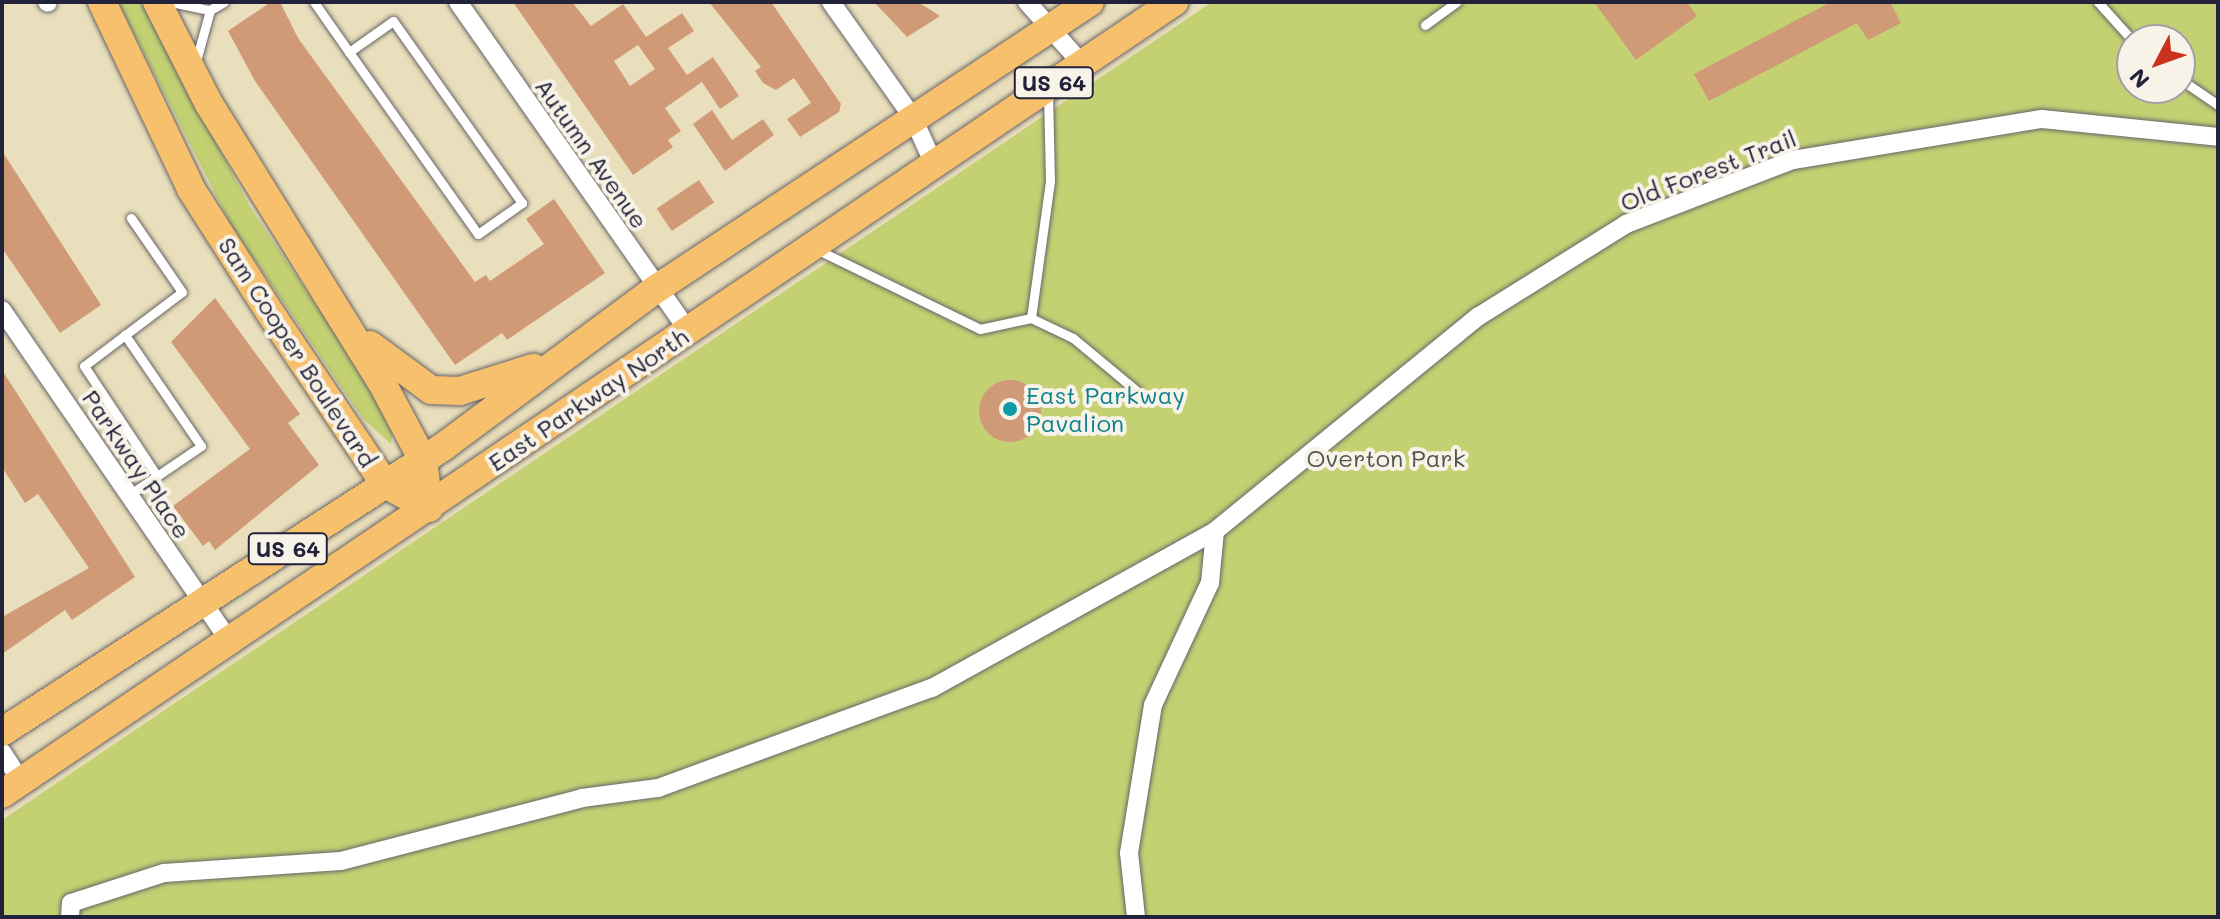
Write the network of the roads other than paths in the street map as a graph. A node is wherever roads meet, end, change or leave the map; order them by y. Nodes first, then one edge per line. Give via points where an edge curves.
1 (102, 2) edge
2 (157, 2) edge
3 (171, 2) edge
4 (224, 2) edge
5 (314, 2) edge
6 (458, 2) edge
7 (831, 2) edge
8 (1027, 2) edge
9 (1090, 2) edge
10 (1174, 2) edge
11 (1457, 2) edge
12 (2098, 2) edge
13 (210, 10) junction
14 (2118, 24) edge
15 (1425, 25) dead end
16 (1046, 31) junction
17 (349, 52) junction
18 (1082, 64) junction
19 (193, 72) junction
20 (1048, 87) junction
21 (2196, 90) edge
22 (2218, 105) edge
23 (913, 118) junction
24 (2218, 137) edge
25 (934, 164) junction
26 (131, 218) dead end
27 (811, 247) junction
28 (656, 289) junction
29 (2, 310) edge
30 (1031, 318) junction
31 (341, 319) junction
32 (688, 331) junction
33 (125, 335) junction
34 (568, 354) junction
35 (1138, 392) dead end
36 (423, 460) junction
37 (157, 476) junction
38 (385, 484) junction
39 (129, 495) junction
40 (429, 508) junction
41 (1215, 531) junction
42 (205, 605) junction
43 (232, 645) junction
44 (2, 732) edge
45 (2, 752) edge
46 (12, 789) edge
47 (70, 917) edge
48 (1136, 917) edge

1 - 38 main road, Sam Cooper Boulevard via 191,189
2 - 19 main road, Sam Cooper Boulevard
3 - 13 lane
4 - 13 lane
5 - 17 lane
6 - 28 street, Autumn Avenue
7 - 23 street
8 - 16 street
9 - 16 main road, East Parkway North / US 64
10 - 18 main road, East Parkway North / US 64
11 - 15 lane
12 - 14 lane
13 - 19 lane
16 - 18 street
16 - 23 main road, East Parkway North / US 64
17 - 17 lane via 393,21 522,203 478,234
18 - 20 main road, East Parkway North / US 64
19 - 31 main road, Sam Cooper Boulevard
20 - 25 main road, East Parkway North / US 64
20 - 30 lane via 1050,181
21 - 22 lane
23 - 25 street
23 - 28 main road, East Parkway North / US 64
24 - 41 street, Old Forest Trail via 2087,119 1962,127 1793,160 1626,224 1479,316
25 - 27 main road, East Parkway North / US 64
26 - 33 lane via 182,292
27 - 30 lane via 980,329
27 - 32 main road, East Parkway North / US 64
28 - 32 street, Autumn Avenue
28 - 34 main road, East Parkway North / US 64
29 - 39 street, Parkway Place
30 - 35 lane via 1073,338
31 - 34 main road via 402,375 431,390 492,384
31 - 36 main road, Sam Cooper Boulevard
32 - 40 main road, East Parkway North / US 64
33 - 37 lane via 84,366
33 - 37 lane via 201,446
34 - 36 main road, East Parkway North / US 64
36 - 38 main road, East Parkway North / US 64
36 - 40 main road, Sam Cooper Boulevard
37 - 39 lane
38 - 40 main road, Sam Cooper Boulevard
38 - 42 main road, East Parkway North / US 64
39 - 42 street, Parkway Place
40 - 43 main road, East Parkway North / US 64
41 - 47 street, Old Forest Trail via 932,688 658,788 582,798 341,861 164,873 71,903
41 - 48 street via 1210,583 1153,705 1129,853
42 - 43 street, Parkway Place
42 - 44 main road, East Parkway North / US 64
43 - 46 main road, East Parkway North / US 64
45 - 46 street

